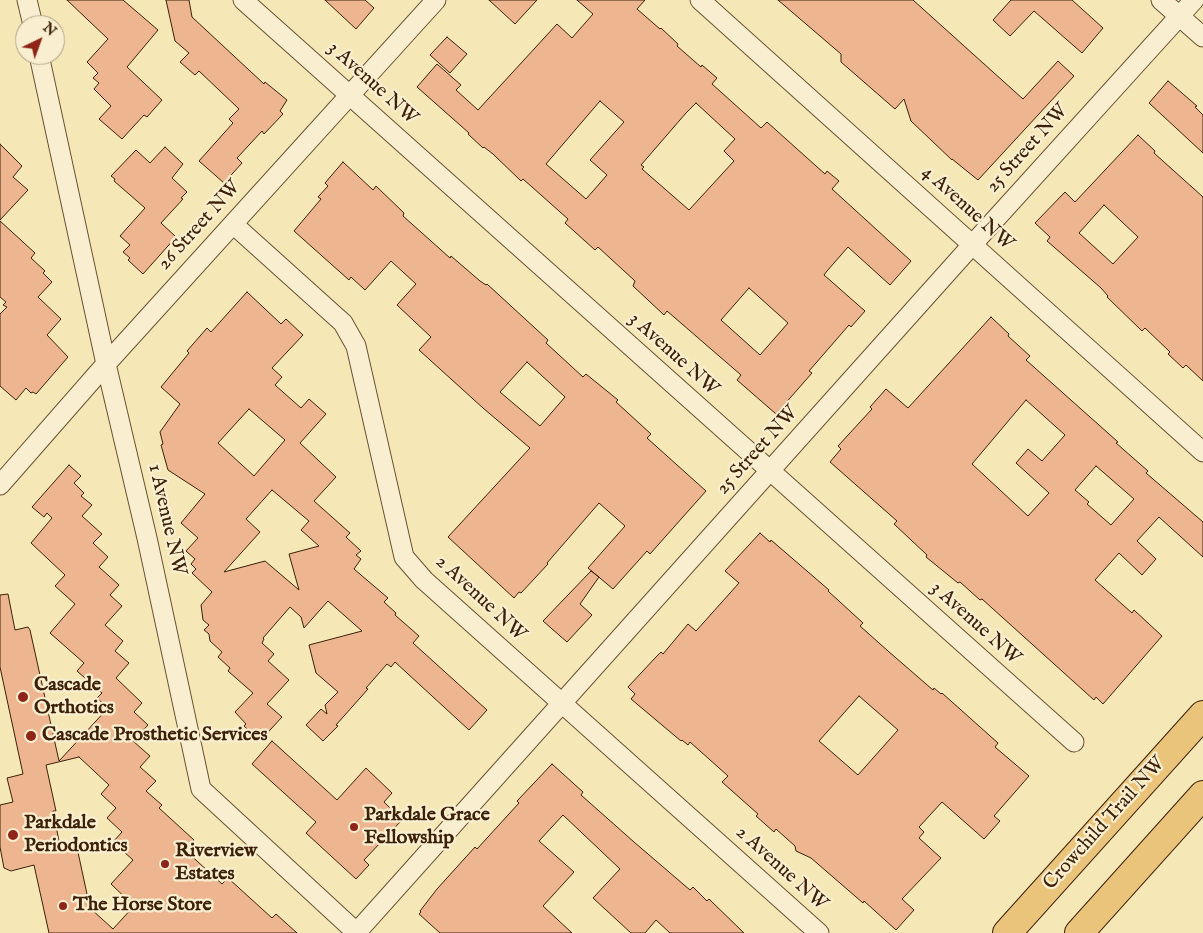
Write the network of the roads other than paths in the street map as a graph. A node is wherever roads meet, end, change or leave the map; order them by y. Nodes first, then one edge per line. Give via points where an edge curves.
1 (27, 0) edge
2 (243, 0) edge
3 (436, 0) edge
4 (700, 0) edge
5 (1161, 0) edge
6 (1194, 0) edge
7 (31, 15) edge
8 (1180, 16) junction
9 (1203, 37) edge
10 (41, 65) edge
11 (350, 95) junction
12 (233, 224) junction
13 (972, 245) junction
14 (106, 364) junction
15 (1203, 452) edge
16 (770, 472) junction
17 (0, 485) edge
18 (563, 704) junction
19 (1203, 715) edge
20 (1074, 742) dead end
21 (1203, 795) edge
22 (357, 933) edge
23 (819, 933) edge
24 (1007, 933) edge
25 (1079, 933) edge

1 - 7 street
2 - 11 street, 3 Avenue NW
3 - 11 street, 26 Street NW
4 - 13 street, 4 Avenue NW
5 - 8 street
6 - 8 street, 25 Street NW
8 - 9 street
8 - 13 street, 25 Street NW
10 - 14 street, 1 Avenue NW
11 - 12 street, 26 Street NW
11 - 16 street, 3 Avenue NW
12 - 14 street, 26 Street NW
12 - 18 street, 2 Avenue NW via 343,323 356,346 404,557 424,580
13 - 15 street, 4 Avenue NW
13 - 16 street, 25 Street NW
14 - 17 street, 26 Street NW
14 - 22 street, 1 Avenue NW via 201,788
16 - 18 street, 25 Street NW
16 - 20 street, 3 Avenue NW
18 - 22 street, 25 Street NW
18 - 23 street, 2 Avenue NW
19 - 24 highway, Crowchild Trail NW
21 - 25 highway

